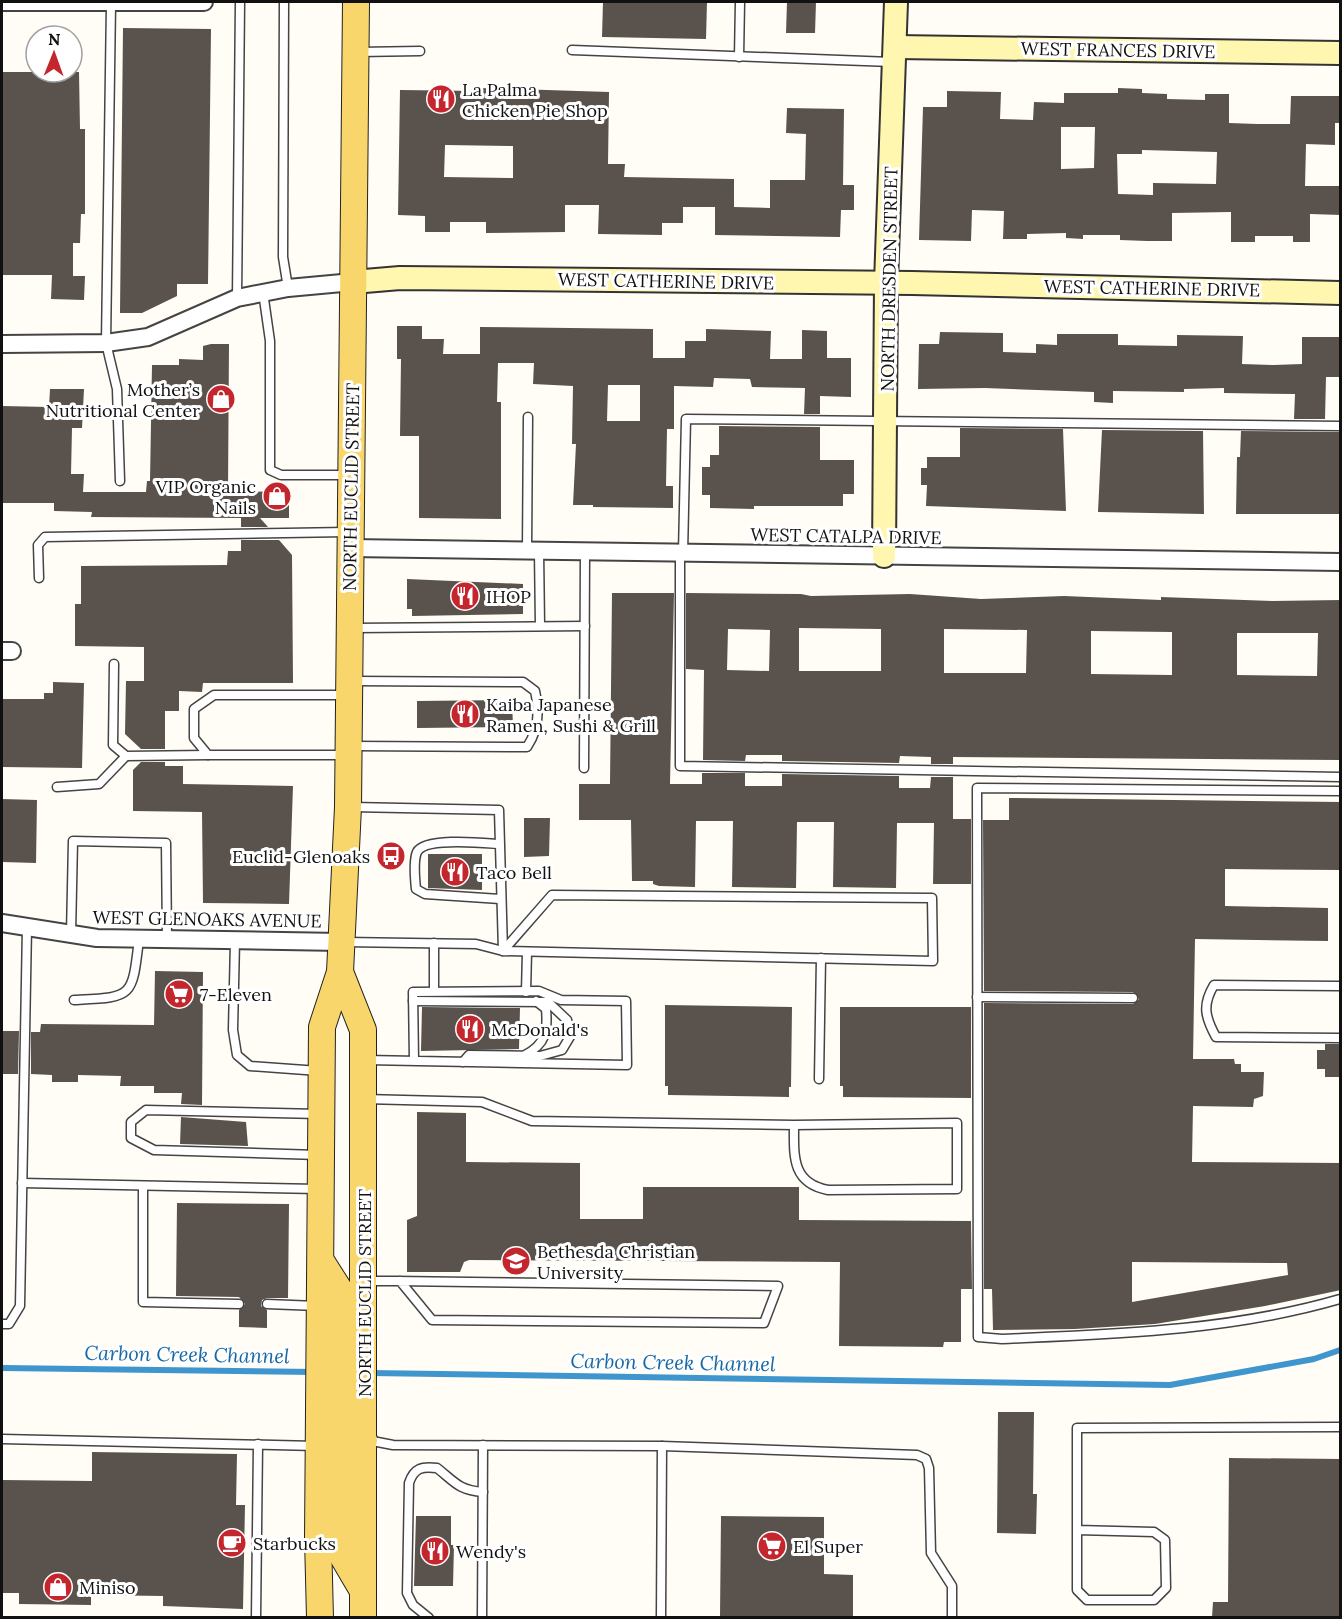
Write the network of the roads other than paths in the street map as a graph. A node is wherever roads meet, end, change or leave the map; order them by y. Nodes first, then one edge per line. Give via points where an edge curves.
1 (2, 2) edge
2 (204, 2) edge
3 (240, 2) edge
4 (285, 2) edge
5 (356, 2) edge
6 (740, 2) edge
7 (896, 2) edge
8 (131, 3) edge
9 (111, 4) junction
10 (572, 50) dead end
11 (420, 51) dead end
12 (356, 52) junction
13 (1341, 53) edge
14 (895, 55) junction
15 (739, 57) junction
16 (353, 282) junction
17 (886, 284) junction
18 (288, 288) junction
19 (263, 292) junction
20 (1341, 293) edge
21 (237, 298) junction
22 (106, 343) junction
23 (2, 344) edge
24 (528, 417) dead end
25 (886, 423) junction
26 (1341, 426) edge
27 (351, 475) junction
28 (120, 481) dead end
29 (351, 540) junction
30 (533, 551) junction
31 (585, 552) junction
32 (682, 553) junction
33 (884, 556) junction
34 (1341, 562) edge
35 (39, 578) dead end
36 (540, 626) junction
37 (585, 626) junction
38 (350, 628) junction
39 (114, 664) dead end
40 (349, 688) junction
41 (349, 751) junction
42 (208, 755) junction
43 (126, 756) junction
44 (584, 768) dead end
45 (1341, 777) edge
46 (57, 787) dead end
47 (1341, 791) edge
48 (348, 807) junction
49 (499, 844) junction
50 (500, 899) junction
51 (2, 923) edge
52 (27, 927) junction
53 (71, 934) junction
54 (139, 939) junction
55 (167, 940) junction
56 (235, 941) junction
57 (341, 942) junction
58 (434, 943) junction
59 (503, 951) junction
60 (527, 951) junction
61 (821, 958) junction
62 (339, 972) junction
63 (1341, 986) edge
64 (434, 991) junction
65 (526, 992) junction
66 (977, 997) junction
67 (1133, 998) dead end
68 (74, 1000) dead end
69 (413, 1001) junction
70 (535, 1001) junction
71 (1341, 1038) edge
72 (522, 1056) junction
73 (363, 1060) junction
74 (414, 1061) junction
75 (464, 1062) junction
76 (322, 1071) junction
77 (819, 1079) dead end
78 (364, 1099) junction
79 (321, 1114) junction
80 (794, 1125) junction
81 (321, 1155) junction
82 (22, 1183) junction
83 (143, 1186) junction
84 (321, 1189) junction
85 (321, 1261) junction
86 (364, 1281) junction
87 (400, 1281) junction
88 (1341, 1299) edge
89 (239, 1304) dead end
90 (267, 1305) dead end
91 (320, 1306) junction
92 (2, 1324) edge
93 (342, 1335) junction
94 (342, 1403) junction
95 (1341, 1427) edge
96 (2, 1439) edge
97 (364, 1440) junction
98 (258, 1444) junction
99 (483, 1445) junction
100 (320, 1446) junction
101 (662, 1446) junction
102 (483, 1492) junction
103 (1077, 1530) junction
104 (363, 1591) junction
105 (256, 1617) edge
106 (320, 1617) edge
107 (363, 1617) edge
108 (429, 1617) edge
109 (482, 1617) edge
110 (661, 1617) edge
111 (952, 1617) edge

1 - 9 street
2 - 8 street
3 - 21 lane
4 - 18 lane via 284,257
5 - 12 main road, NORTH EUCLID STREET
6 - 15 lane
7 - 14 street, NORTH DRESDEN STREET
8 - 9 street
9 - 22 lane
10 - 15 lane
11 - 12 lane
12 - 16 main road, NORTH EUCLID STREET
13 - 14 street, WEST FRANCES DRIVE
14 - 15 lane
14 - 17 street, NORTH DRESDEN STREET
16 - 17 street, WEST CATHERINE DRIVE via 400,278
16 - 18 street, WEST CATHERINE DRIVE
16 - 27 main road, NORTH EUCLID STREET
17 - 20 street, WEST CATHERINE DRIVE
17 - 25 street, NORTH DRESDEN STREET
18 - 19 street, WEST CATHERINE DRIVE
19 - 21 street, WEST CATHERINE DRIVE
19 - 27 lane via 270,341 270,470 281,475
21 - 22 street, WEST CATHERINE DRIVE via 148,336
22 - 23 street, WEST CATHERINE DRIVE
22 - 28 lane via 117,389
24 - 30 lane
25 - 26 lane
25 - 32 lane via 686,419
25 - 33 street, NORTH DRESDEN STREET
27 - 29 main road, NORTH EUCLID STREET
29 - 30 street, WEST CATALPA DRIVE
29 - 35 lane via 45,537 38,545
29 - 38 main road, NORTH EUCLID STREET
30 - 31 street, WEST CATALPA DRIVE
30 - 36 lane
31 - 32 street, WEST CATALPA DRIVE
31 - 37 lane
32 - 33 street, WEST CATALPA DRIVE
32 - 45 lane via 680,766
33 - 34 street, WEST CATALPA DRIVE
36 - 37 lane
36 - 38 lane
37 - 44 lane
38 - 40 main road, NORTH EUCLID STREET
39 - 43 lane via 113,745
40 - 41 main road, NORTH EUCLID STREET
40 - 41 lane via 523,682 535,691 538,704 536,734 527,747
40 - 42 lane via 214,695 194,709 194,738
41 - 42 lane
41 - 48 main road, NORTH EUCLID STREET
42 - 43 lane
43 - 46 lane via 99,784
47 - 66 lane via 977,788
48 - 49 lane via 499,810
48 - 57 main road, NORTH EUCLID STREET
49 - 50 lane
49 - 50 lane via 450,842 423,846 417,852 415,877 416,889 425,894
50 - 59 lane
51 - 52 street, WEST GLENOAKS AVENUE
52 - 53 street, WEST GLENOAKS AVENUE
52 - 82 lane
53 - 54 street, WEST GLENOAKS AVENUE via 97,939
53 - 55 lane via 73,842 166,843
54 - 55 street, WEST GLENOAKS AVENUE
54 - 68 lane via 134,980 127,993 118,998
55 - 56 street, WEST GLENOAKS AVENUE
56 - 57 street, WEST GLENOAKS AVENUE
56 - 76 lane via 233,1030 237,1056 250,1066
57 - 58 lane
57 - 62 main road, NORTH EUCLID STREET
58 - 59 lane via 477,944
58 - 64 lane
59 - 60 lane
59 - 61 lane via 552,895 932,898 933,961
60 - 61 lane
60 - 65 lane
61 - 77 lane
62 - 73 main road, NORTH EUCLID STREET via 363,1030
62 - 76 main road, NORTH EUCLID STREET via 322,1027
63 - 71 lane via 1214,985 1206,999 1208,1021 1216,1037
64 - 65 lane
64 - 69 lane via 413,992
65 - 75 lane via 539,991 561,1000 626,1001 627,1065
66 - 67 lane
66 - 88 lane via 978,1337 1164,1332 1297,1312
69 - 70 lane
69 - 74 lane
70 - 72 lane via 546,1009 548,1029 537,1049
70 - 72 lane via 548,1002 567,1020 571,1035 562,1050
72 - 75 lane via 469,1055
73 - 74 lane
73 - 78 main road, NORTH EUCLID STREET
74 - 75 lane
76 - 79 main road, NORTH EUCLID STREET
78 - 80 lane via 482,1102 532,1121
78 - 86 main road, NORTH EUCLID STREET
79 - 81 main road, NORTH EUCLID STREET
79 - 81 lane via 146,1110 131,1122 131,1138 154,1150
80 - 80 lane via 957,1123 957,1189 815,1188 800,1176
81 - 84 main road, NORTH EUCLID STREET
82 - 83 lane
82 - 92 lane via 20,1306 9,1324
83 - 84 lane
83 - 89 lane via 143,1302
84 - 85 main road, NORTH EUCLID STREET
85 - 91 main road, NORTH EUCLID STREET
85 - 93 main road via 342,1294
86 - 87 lane
86 - 93 main road, NORTH EUCLID STREET
87 - 87 lane via 432,1320 764,1323 778,1287
90 - 91 lane
91 - 93 main road, NORTH EUCLID STREET
93 - 94 main road, NORTH EUCLID STREET
93 - 94 main road, NORTH EUCLID STREET
94 - 97 main road, NORTH EUCLID STREET
94 - 100 main road, NORTH EUCLID STREET
95 - 103 lane via 1077,1428
96 - 98 lane
97 - 99 lane via 393,1445
97 - 104 main road, NORTH EUCLID STREET
98 - 100 lane
98 - 105 lane
99 - 101 lane
99 - 102 lane
100 - 104 main road via 333,1446 339,1451 343,1557
100 - 106 main road, NORTH EUCLID STREET
101 - 110 lane
101 - 111 lane via 917,1455 927,1459 931,1553 952,1586
102 - 108 lane via 467,1491 437,1468 420,1468 412,1473 407,1593 413,1605
102 - 109 lane
103 - 103 lane via 1077,1590 1087,1600 1154,1600 1166,1588 1165,1540 1154,1532
104 - 107 main road, NORTH EUCLID STREET

